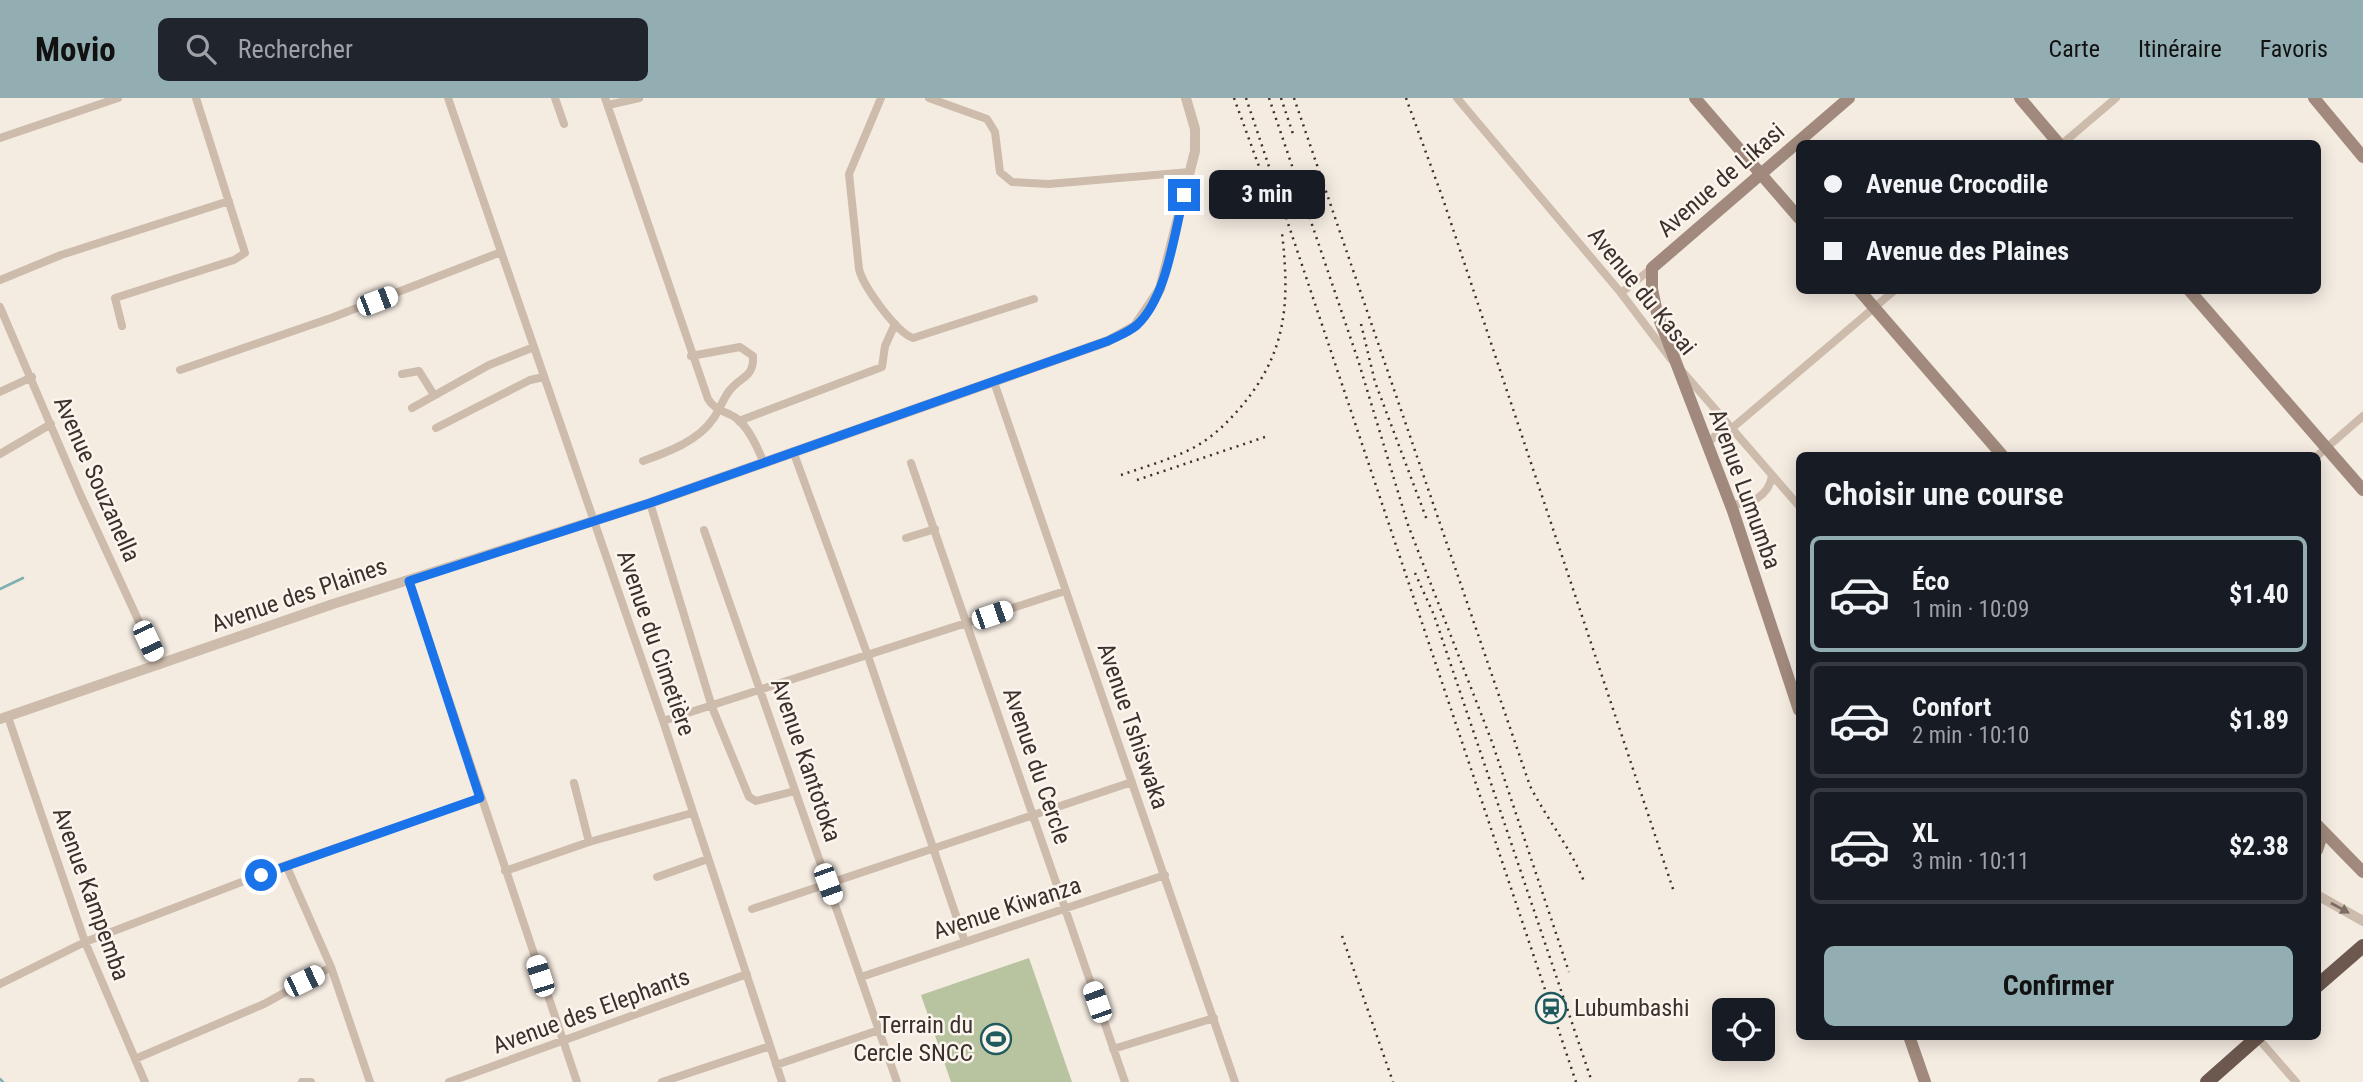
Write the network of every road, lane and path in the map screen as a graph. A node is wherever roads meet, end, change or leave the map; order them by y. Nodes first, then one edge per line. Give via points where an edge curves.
1 (118, 98) edge
2 (197, 98) edge
3 (448, 98) edge
4 (555, 98) edge
5 (639, 98) edge
6 (881, 98) edge
7 (929, 98) edge
8 (1186, 98) edge
9 (1457, 98) edge
10 (1695, 98) edge
11 (1849, 98) edge
12 (2020, 98) edge
13 (2116, 98) edge
14 (2314, 98) edge
15 (606, 102) edge
16 (564, 124) dead end
17 (0, 138) edge
18 (1798, 140) edge
19 (2057, 140) edge
20 (2065, 140) edge
21 (1796, 142) edge
22 (2363, 157) edge
23 (1190, 172) junction
24 (1760, 172) junction
25 (229, 201) junction
26 (1796, 214) edge
27 (501, 252) junction
28 (1652, 268) junction
29 (0, 280) edge
30 (1621, 293) junction
31 (1862, 294) edge
32 (1891, 294) edge
33 (2192, 294) edge
34 (1034, 299) dead end
35 (0, 307) edge
36 (1874, 309) junction
37 (895, 324) junction
38 (122, 326) dead end
39 (534, 347) junction
40 (691, 355) junction
41 (1675, 364) junction
42 (180, 370) dead end
43 (402, 374) dead end
44 (32, 377) junction
45 (544, 377) junction
46 (994, 382) junction
47 (0, 392) edge
48 (434, 395) junction
49 (412, 408) dead end
50 (719, 410) junction
51 (2363, 416) edge
52 (739, 421) junction
53 (51, 424) junction
54 (436, 428) dead end
55 (1731, 429) junction
56 (1707, 444) junction
57 (793, 451) junction
58 (1999, 452) edge
59 (2322, 452) edge
60 (0, 454) edge
61 (643, 461) dead end
62 (763, 461) junction
63 (911, 463) dead end
64 (1772, 476) junction
65 (2363, 490) edge
66 (650, 503) junction
67 (1730, 503) junction
68 (1796, 503) edge
69 (594, 522) junction
70 (935, 529) junction
71 (704, 530) dead end
72 (906, 538) dead end
73 (409, 581) junction
74 (1065, 591) junction
75 (968, 624) junction
76 (868, 656) junction
77 (159, 665) junction
78 (762, 690) junction
79 (1796, 701) edge
80 (712, 707) junction
81 (4, 718) edge
82 (663, 721) junction
83 (1132, 782) junction
84 (574, 783) dead end
85 (795, 791) junction
86 (480, 798) junction
87 (692, 813) junction
88 (1034, 816) junction
89 (2321, 830) edge
90 (589, 842) junction
91 (933, 850) junction
92 (708, 859) junction
93 (286, 865) junction
94 (505, 871) junction
95 (2363, 872) edge
96 (1165, 875) junction
97 (657, 877) dead end
98 (828, 884) junction
99 (2321, 897) edge
100 (752, 909) dead end
101 (1066, 909) junction
102 (2363, 920) edge
103 (85, 942) junction
104 (965, 942) junction
105 (2363, 946) edge
106 (331, 967) junction
107 (747, 974) junction
108 (861, 977) junction
109 (2321, 983) edge
110 (0, 984) edge
111 (1214, 1017) junction
112 (879, 1030) junction
113 (1910, 1040) edge
114 (2254, 1040) edge
115 (2261, 1040) edge
116 (563, 1042) junction
117 (770, 1045) junction
118 (1113, 1049) junction
119 (135, 1059) junction
120 (776, 1065) junction
121 (145, 1082) edge
122 (302, 1082) edge
123 (311, 1082) edge
124 (370, 1082) edge
125 (449, 1082) edge
126 (577, 1082) edge
127 (662, 1082) edge
128 (782, 1082) edge
129 (897, 1082) edge
130 (1125, 1082) edge
131 (1235, 1082) edge
132 (1925, 1082) edge
133 (2207, 1082) edge
134 (2296, 1082) edge

1 - 17 street
2 - 25 street
3 - 27 street, Avenue du Cimetière
4 - 16 street
5 - 15 street
6 - 37 street via 849,182 861,278
7 - 23 street via 988,119 995,132 1000,172 1012,182 1049,184
8 - 23 street, Avenue des Plaines via 1196,141
9 - 30 street, Avenue du Kasai
10 - 24 main road
11 - 18 main road, Avenue de Likasi
12 - 19 main road
13 - 20 street
14 - 22 main road
15 - 40 street
21 - 24 main road, Avenue de Likasi
23 - 46 street, Avenue des Plaines via 1160,289 1135,327
24 - 26 main road
24 - 28 main road, Avenue de Likasi
25 - 29 street via 61,255
25 - 38 street via 245,249 242,256 115,298
27 - 39 street, Avenue du Cimetière
27 - 42 street
28 - 30 street, Avenue de Likasi
28 - 41 main road, Avenue Lumumba via 1654,300
30 - 41 street, Avenue du Kasai
31 - 36 main road
32 - 36 street
33 - 59 main road
34 - 37 street via 918,338 906,336
35 - 44 street, Avenue Souzanella
36 - 55 street
36 - 58 main road
37 - 52 street via 882,367
39 - 45 street, Avenue du Cimetière
39 - 48 street
40 - 50 street via 708,400
40 - 50 street via 740,347 753,356 754,368 731,389
41 - 55 street, Avenue du Kasai
41 - 56 main road, Avenue Lumumba
43 - 48 street via 418,371
44 - 47 street
44 - 53 street, Avenue Souzanella
45 - 54 street
45 - 69 street, Avenue du Cimetière
46 - 57 street, Avenue des Plaines
46 - 74 street, Avenue Tshiswaka
48 - 49 street
50 - 52 street
50 - 61 street via 698,434
51 - 59 street
52 - 62 street
53 - 60 street
53 - 77 street, Avenue Souzanella
55 - 56 street
55 - 64 street, Avenue du Kasai
56 - 67 main road, Avenue Lumumba
57 - 62 street, Avenue des Plaines
57 - 76 street
59 - 65 main road
62 - 66 street, Avenue des Plaines
63 - 70 street, Avenue du Cercle
64 - 67 street via 1767,489 1753,501
64 - 68 street, Avenue du Kasai
66 - 69 street, Avenue des Plaines
66 - 80 street
67 - 79 main road, Avenue Lumumba
69 - 73 street, Avenue des Plaines
69 - 82 street, Avenue du Cimetière
70 - 72 street
70 - 75 street, Avenue du Cercle
71 - 78 street, Avenue Kantotoka
73 - 77 street, Avenue des Plaines
73 - 86 street
74 - 75 street
74 - 83 street, Avenue Tshiswaka
75 - 76 street
75 - 88 street, Avenue du Cercle
76 - 78 street
76 - 91 street
77 - 81 street, Avenue des Plaines
78 - 80 street
78 - 85 street, Avenue Kantotoka
80 - 82 street
80 - 85 street via 751,800
81 - 103 street, Avenue Kampemba
82 - 87 street, Avenue du Cimetière
83 - 88 street
83 - 96 street, Avenue Tshiswaka
84 - 90 street
85 - 98 street, Avenue Kantotoka
86 - 93 street
86 - 94 street
87 - 90 street
87 - 92 street, Avenue du Cimetière
88 - 91 street
88 - 101 street, Avenue du Cercle
89 - 95 main road
90 - 94 street
91 - 98 street
91 - 104 street
92 - 97 street
92 - 107 street, Avenue du Cimetière
93 - 103 street
93 - 106 street
94 - 116 street
96 - 101 street, Avenue Kiwanza
96 - 111 street, Avenue Tshiswaka
98 - 100 street
98 - 108 street, Avenue Kantotoka
99 -> 102 street
101 - 104 street, Avenue Kiwanza
101 - 118 street, Avenue du Cercle
103 - 110 street
103 - 119 street, Avenue Kampemba
104 - 108 street, Avenue Kiwanza
105 - 109 highway
106 - 119 street via 264,1004
106 - 124 street
107 - 116 street, Avenue des Elephants
107 - 117 street, Avenue du Cimetière
108 - 112 street, Avenue Kantotoka
111 - 118 street
111 - 131 street, Avenue Tshiswaka
112 - 120 street
112 - 129 street, Avenue Kantotoka
113 - 132 main road
114 - 133 highway
115 - 134 street
116 - 125 street, Avenue des Elephants
116 - 126 street
117 - 120 street, Avenue du Cimetière
117 - 127 street
118 - 130 street, Avenue du Cercle
119 - 121 street, Avenue Kampemba
120 - 128 street, Avenue du Cimetière
122 - 123 street

